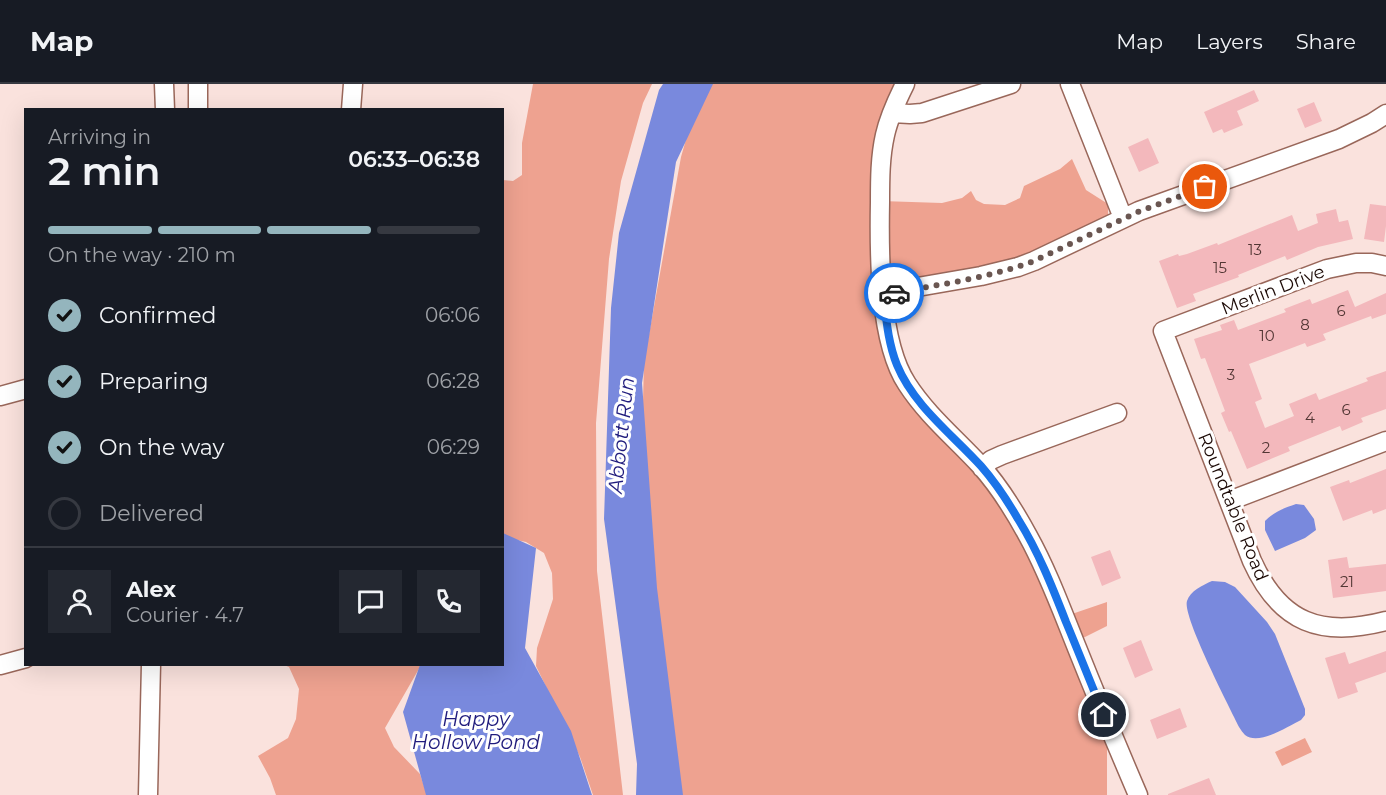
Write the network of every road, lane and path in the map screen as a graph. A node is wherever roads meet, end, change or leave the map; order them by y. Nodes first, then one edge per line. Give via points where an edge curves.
1 (164, 84) edge
2 (198, 84) edge
3 (353, 84) edge
4 (905, 84) edge
5 (1011, 84) edge
6 (1070, 84) edge
7 (165, 108) edge
8 (198, 108) edge
9 (351, 108) edge
10 (892, 113) junction
11 (1386, 114) edge
12 (1115, 222) junction
13 (1386, 266) edge
14 (883, 293) junction
15 (1163, 331) joint
16 (24, 390) edge
17 (0, 396) edge
18 (1117, 412) dead end
19 (1386, 441) edge
20 (982, 468) junction
21 (1229, 501) junction
22 (1386, 621) edge
23 (24, 659) edge
24 (0, 665) edge
25 (151, 666) edge
26 (148, 795) edge
27 (1138, 795) edge

1 - 7 street
2 - 8 street
3 - 9 street
4 - 10 street
5 - 10 street via 922,112
6 - 12 street
10 - 14 street via 880,174
11 - 12 street via 1339,139
12 - 14 street via 1018,267
13 - 15 street, Merlin Drive via 1356,263 1327,269
14 - 20 street via 891,345 905,382
15 - 21 street, Roundtable Road
16 - 17 street
18 - 20 street via 1002,455
19 - 21 street
20 - 27 street via 1012,509 1039,557
21 - 22 street, Roundtable Road via 1264,586 1286,609 1321,626 1354,627
23 - 24 street
25 - 26 street

